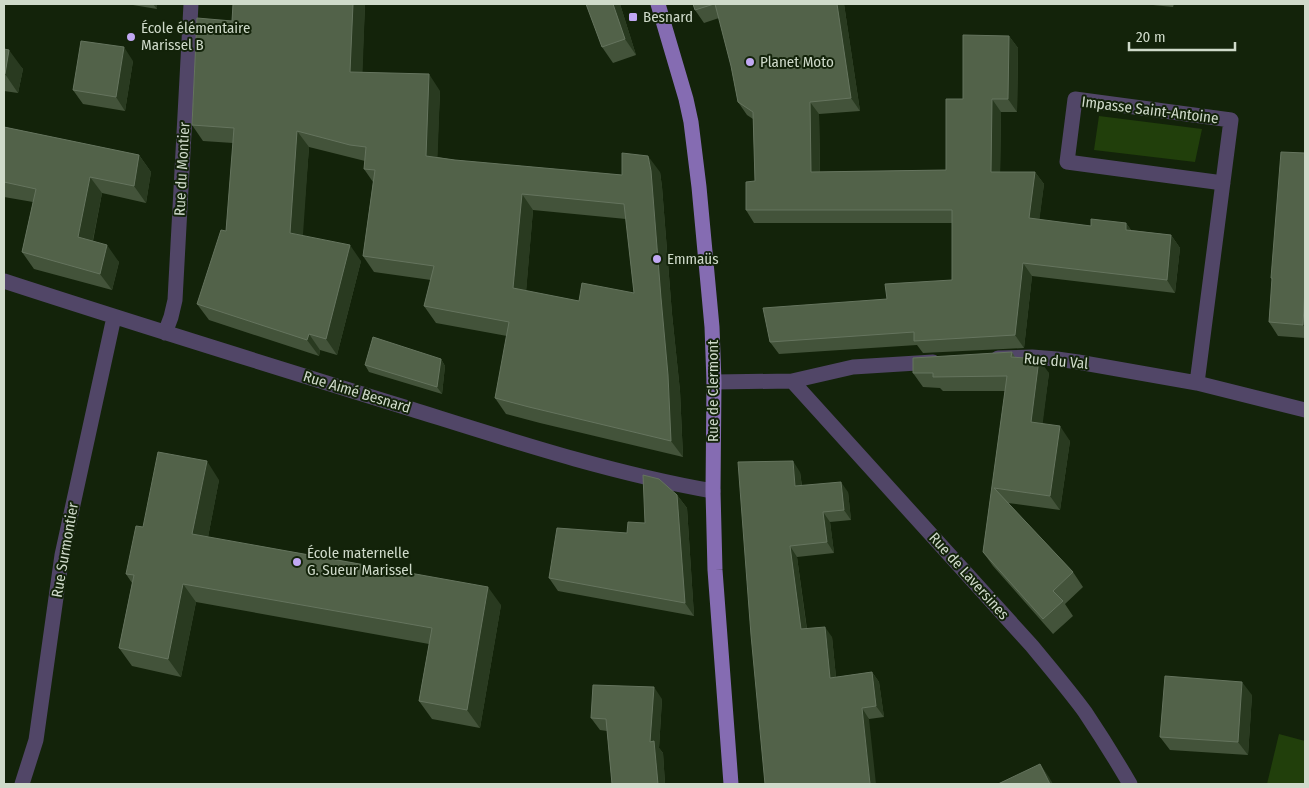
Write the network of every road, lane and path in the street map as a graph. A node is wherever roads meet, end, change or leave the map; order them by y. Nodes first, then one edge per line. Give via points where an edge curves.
1 (191, 4) edge
2 (658, 4) edge
3 (1223, 183) junction
4 (4, 280) edge
5 (114, 317) junction
6 (165, 333) junction
7 (986, 359) edge
8 (948, 361) edge
9 (792, 381) junction
10 (714, 382) junction
11 (1197, 383) junction
12 (1305, 410) edge
13 (713, 491) junction
14 (22, 784) edge
15 (731, 784) edge
16 (1130, 784) edge

1 - 6 street, Rue du Montier via 175,300
2 - 10 main road, Rue de Clermont via 690,122 700,196
3 - 3 street, Impasse Saint-Antoine via 1231,120 1075,99 1067,162
3 - 11 street, Impasse Saint-Antoine
4 - 5 street, Rue Aimé Besnard
5 - 6 street, Rue Aimé Besnard
5 - 14 street, Rue Surmontier via 62,555 36,740
6 - 13 street, Rue Aimé Besnard via 585,462
7 - 11 street, Rue du Val via 1057,359
8 - 9 street via 853,367
9 - 10 street
9 - 16 street, Rue de Laversines via 1054,673 1085,713
10 - 13 main road, Rue de Clermont
11 - 12 street, Rue du Val
13 - 15 main road, Rue de Clermont via 715,570

